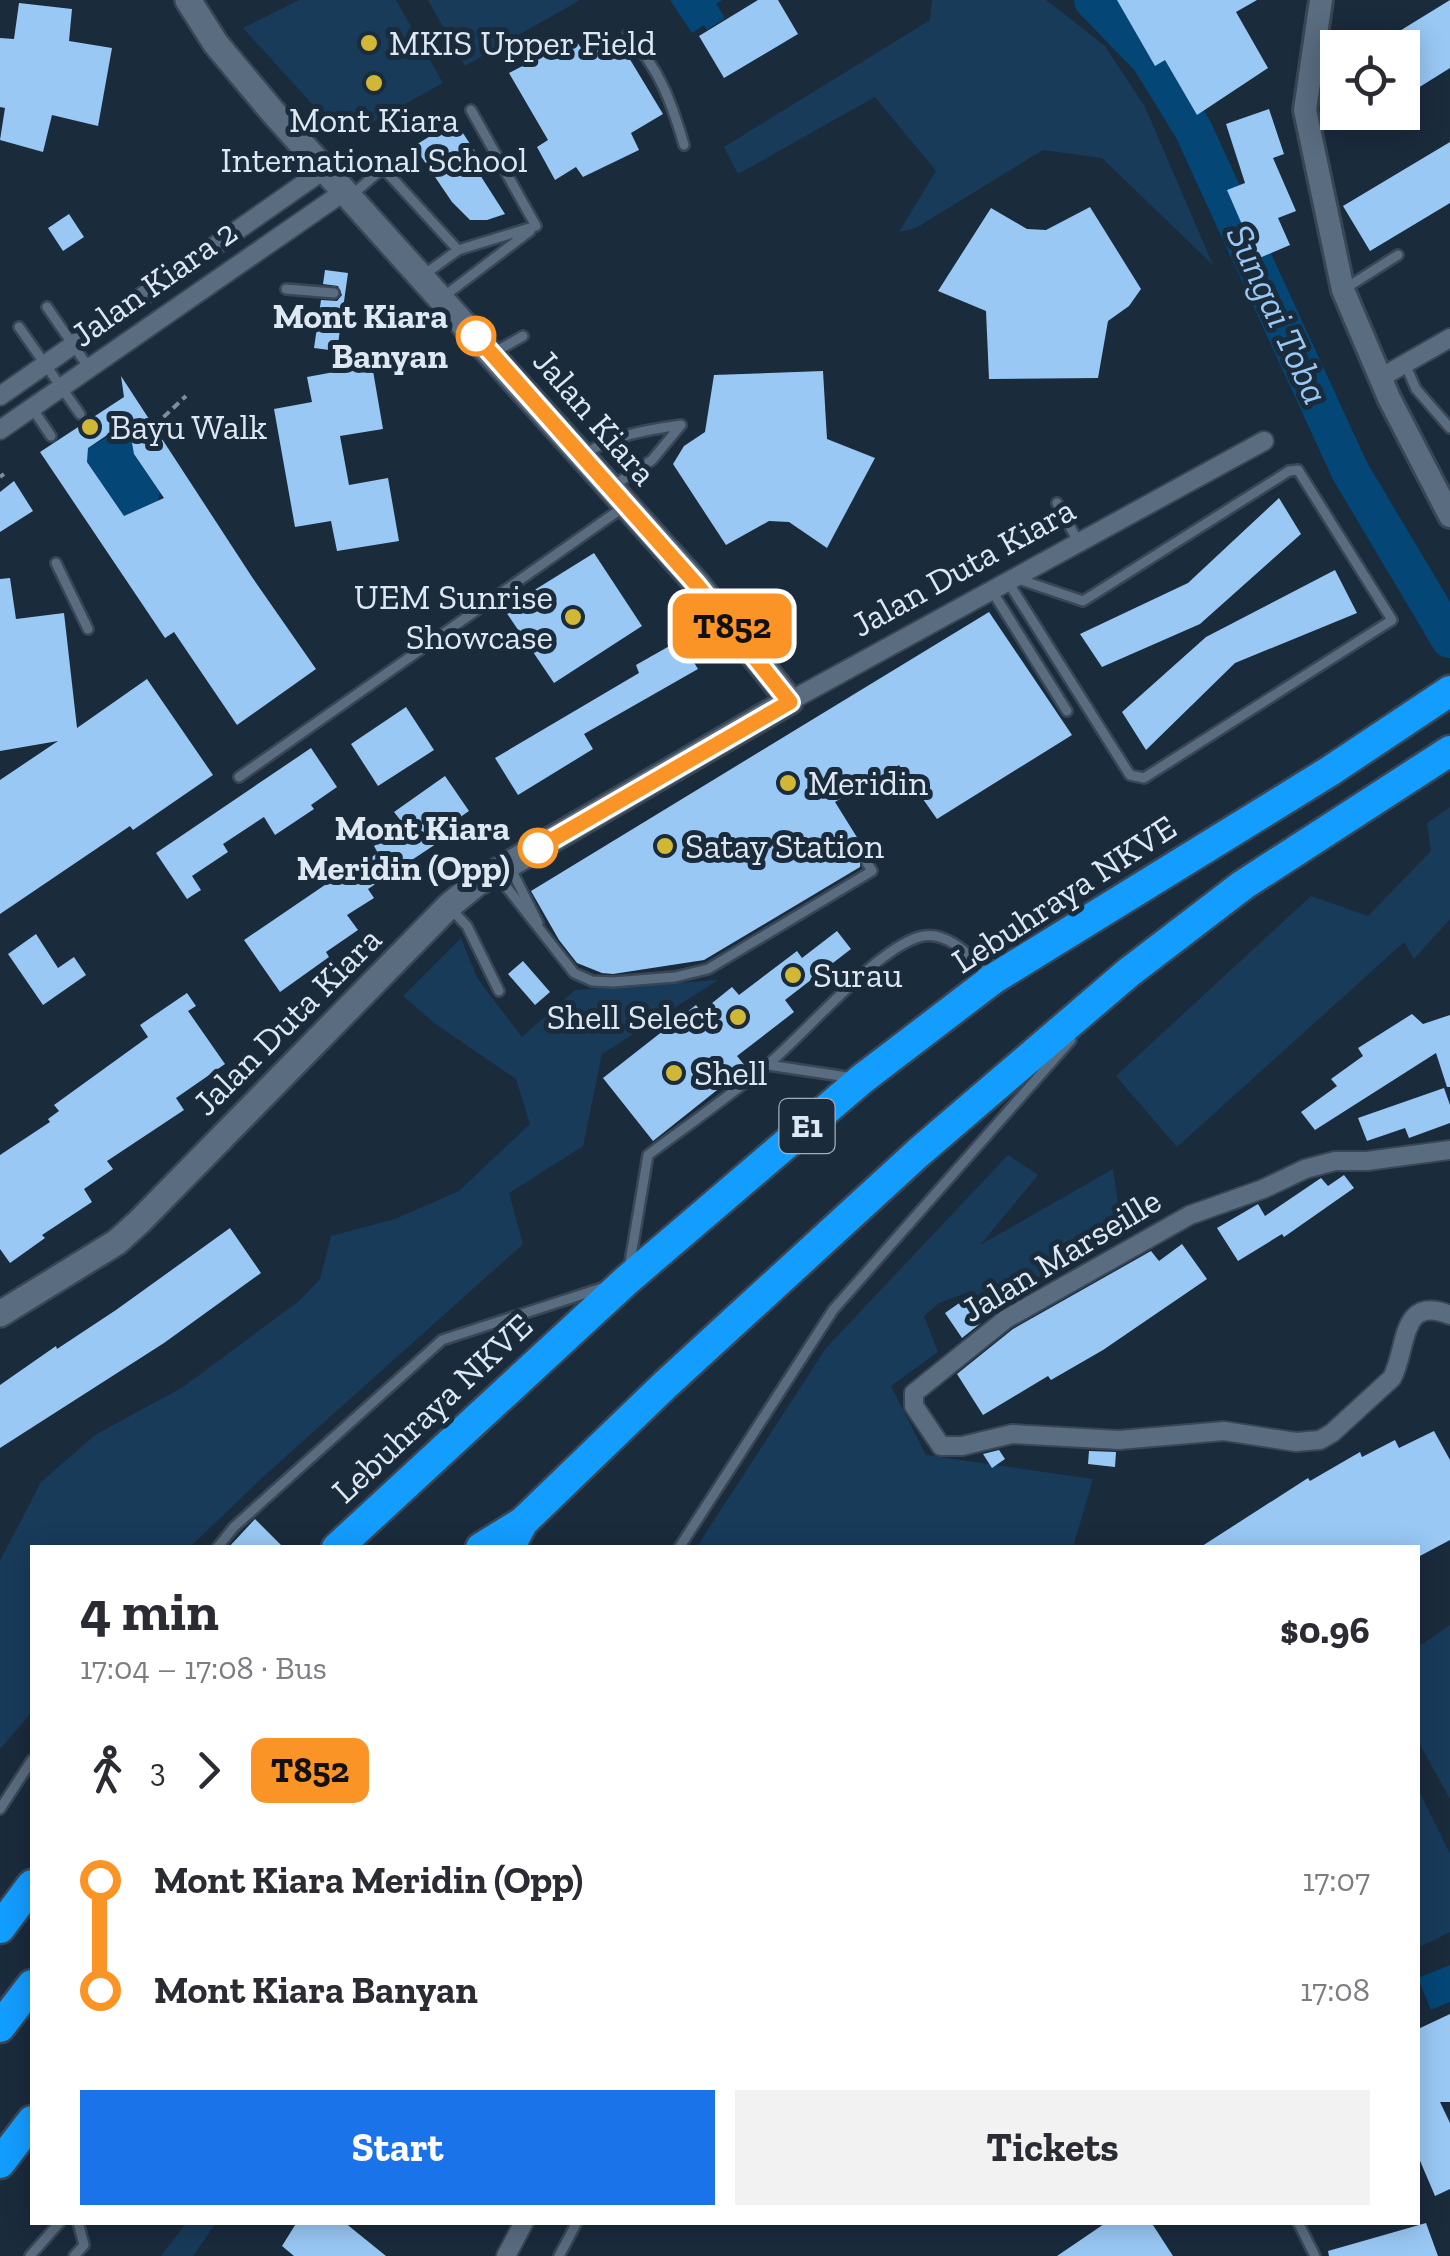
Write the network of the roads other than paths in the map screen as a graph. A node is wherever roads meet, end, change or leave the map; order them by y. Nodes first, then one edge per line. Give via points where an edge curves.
1 (188, 0) edge
2 (1321, 0) edge
3 (628, 34) dead end
4 (471, 110) dead end
5 (684, 145) dead end
6 (325, 169) junction
7 (347, 194) junction
8 (536, 226) junction
9 (233, 235) junction
10 (458, 250) junction
11 (1398, 255) dead end
12 (248, 257) junction
13 (421, 276) junction
14 (286, 289) dead end
15 (1343, 290) junction
16 (334, 293) dead end
17 (441, 298) junction
18 (46, 307) dead end
19 (19, 326) dead end
20 (523, 336) dead end
21 (1450, 338) edge
22 (72, 345) junction
23 (492, 354) junction
24 (1404, 364) junction
25 (44, 365) junction
26 (89, 368) junction
27 (1380, 378) junction
28 (60, 388) junction
29 (0, 396) edge
30 (32, 408) junction
31 (80, 414) dead end
32 (1450, 428) edge
33 (0, 430) edge
34 (51, 436) dead end
35 (1264, 441) dead end
36 (582, 456) junction
37 (618, 497) junction
38 (1057, 503) dead end
39 (1450, 516) edge
40 (1078, 543) junction
41 (56, 563) dead end
42 (1005, 584) junction
43 (88, 628) dead end
44 (1450, 692) edge
45 (790, 702) junction
46 (1067, 711) dead end
47 (1450, 751) edge
48 (238, 777) dead end
49 (867, 863) dead end
50 (502, 869) junction
51 (448, 906) junction
52 (1128, 974) junction
53 (993, 979) junction
54 (499, 991) dead end
55 (768, 1064) junction
56 (862, 1079) junction
57 (1450, 1150) edge
58 (627, 1280) junction
59 (0, 1314) edge
60 (1450, 1315) edge
61 (516, 1535) edge
62 (220, 1545) edge
63 (339, 1545) edge
64 (489, 1545) edge
65 (681, 1545) edge
66 (30, 1763) edge
67 (0, 1809) edge
68 (30, 1888) edge
69 (0, 1928) edge
70 (30, 1988) edge
71 (0, 2027) edge
72 (30, 2124) edge
73 (0, 2163) edge
74 (57, 2225) edge
75 (79, 2225) edge
76 (522, 2225) edge
77 (575, 2225) edge
78 (1299, 2225) edge
79 (84, 2246) junction
80 (30, 2256) edge
81 (74, 2256) edge
82 (92, 2256) edge
83 (506, 2256) edge
84 (559, 2256) edge
85 (1314, 2256) edge

1 - 6 main road, Jalan Kiara via 216,44
2 - 15 street via 1305,110
3 - 5 lane via 670,94
4 - 8 lane
6 - 7 main road, Jalan Kiara
6 - 9 street, Jalan Kiara 2
7 - 10 lane via 383,168
7 - 12 street, Jalan Kiara 2
7 - 13 main road, Jalan Kiara
8 - 10 lane
8 - 17 lane
9 - 12 lane
9 - 22 street, Jalan Kiara 2
10 - 13 lane
11 - 15 lane
12 - 26 street, Jalan Kiara 2
13 - 17 main road, Jalan Kiara
14 - 16 lane
15 - 27 street
17 - 23 main road, Jalan Kiara
18 - 22 lane
19 - 25 lane
20 - 23 lane
21 - 24 street
22 - 25 street, Jalan Kiara 2
22 - 26 lane
23 - 36 main road, Jalan Kiara
24 - 27 street
24 - 32 lane
25 - 28 lane
25 - 29 street, Jalan Kiara 2
26 - 28 street, Jalan Kiara 2
27 - 39 street
28 - 30 street, Jalan Kiara 2
28 - 31 lane
30 - 33 street, Jalan Kiara 2
30 - 34 lane
35 - 40 street, Jalan Duta Kiara
36 - 37 main road, Jalan Kiara
36 - 37 lane via 641,430 681,425
37 - 45 main road, Jalan Kiara
37 - 48 lane
38 - 40 lane
40 - 42 street, Jalan Duta Kiara
41 - 43 lane
42 - 42 lane via 1083,601 1298,470 1392,620 1136,779
42 - 45 street, Jalan Duta Kiara
42 - 46 lane
44 - 53 highway, Lebuhraya NKVE / E1
45 - 50 main road, Jalan Duta Kiara
47 - 52 highway via 1243,885
49 - 50 lane via 872,872 708,969 650,980 574,974 541,930 528,897
50 - 51 main road, Jalan Duta Kiara
51 - 54 lane via 467,926
51 - 59 main road, Jalan Duta Kiara via 140,1222
52 - 61 highway via 918,1152 664,1385
52 - 65 lane via 833,1310
53 - 55 lane via 943,938 922,936 885,956
53 - 56 highway, Lebuhraya NKVE / E1
55 - 56 lane
55 - 58 lane via 648,1155
56 - 58 highway, Lebuhraya NKVE / E1
57 - 60 street, Jalan Marseille via 1335,1160 1190,1215 1006,1319 914,1393 914,1406 941,1446 1012,1434 1119,1440 1224,1431 1320,1440 1392,1378 1413,1318 1436,1310
58 - 62 lane via 442,1340
58 - 63 highway, Lebuhraya NKVE / E1
61 - 64 highway
66 - 67 lane
68 - 69 highway
70 - 71 highway
72 - 73 highway
74 - 80 lane
75 - 79 lane
76 - 83 street
77 - 84 lane
78 - 85 lane
79 - 81 lane
79 - 82 lane

